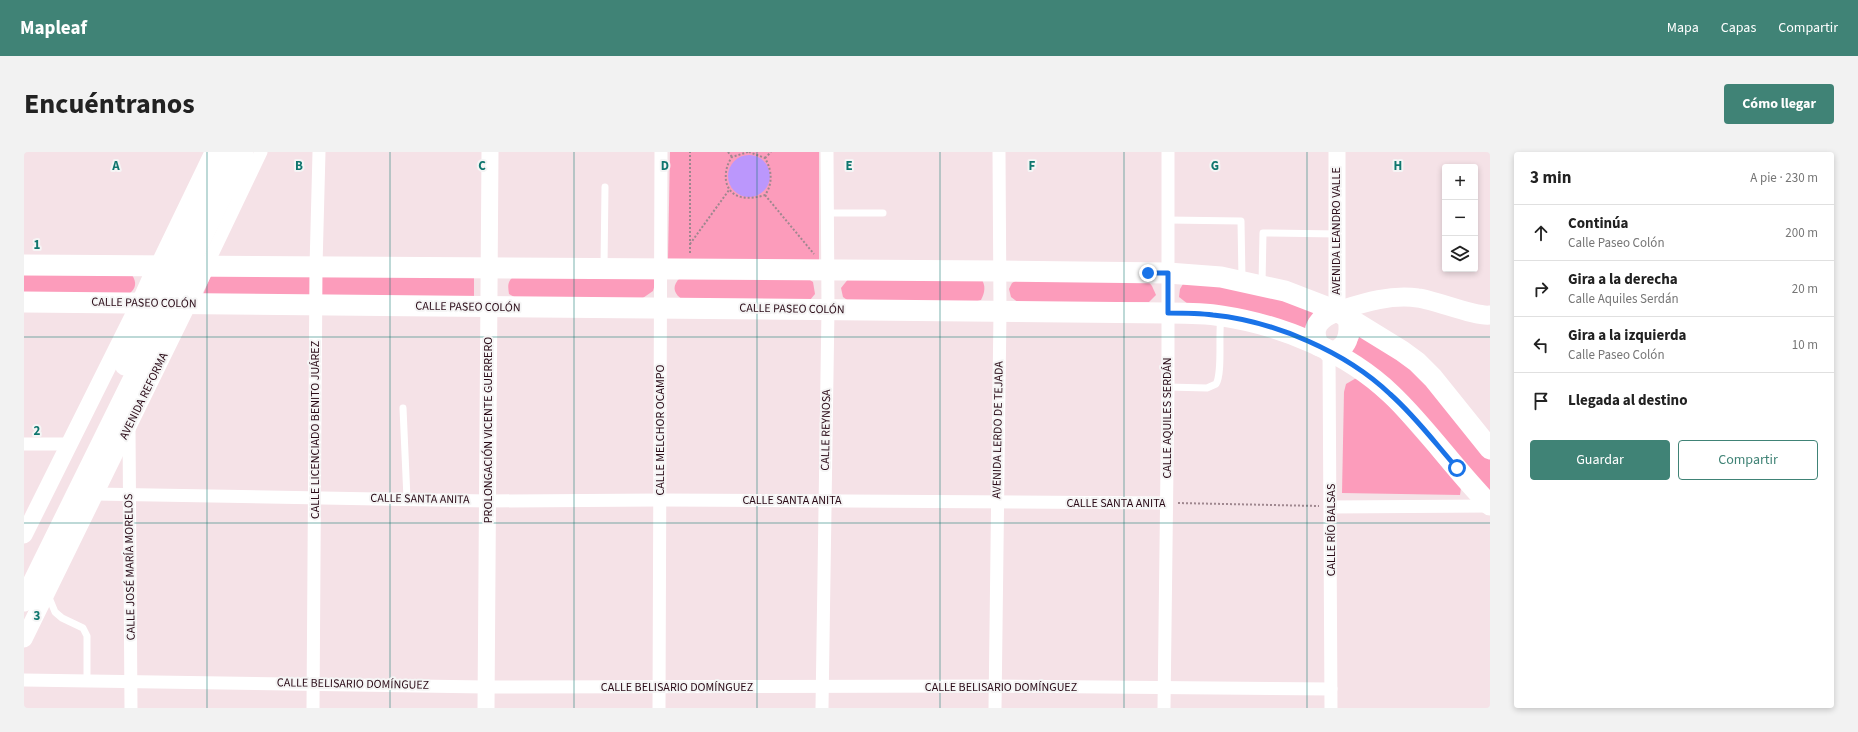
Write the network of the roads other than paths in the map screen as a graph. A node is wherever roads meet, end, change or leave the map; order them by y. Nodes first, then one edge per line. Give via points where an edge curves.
1 (211, 152) edge
2 (227, 152) edge
3 (244, 152) edge
4 (261, 152) edge
5 (319, 152) edge
6 (490, 152) edge
7 (661, 152) edge
8 (827, 152) edge
9 (999, 152) edge
10 (1168, 152) edge
11 (1336, 152) edge
12 (605, 187) dead end
13 (883, 212) dead end
14 (828, 213) junction
15 (1168, 220) junction
16 (1338, 234) junction
17 (823, 264) junction
18 (24, 265) edge
19 (181, 266) junction
20 (316, 267) junction
21 (489, 268) junction
22 (604, 268) junction
23 (661, 269) junction
24 (1000, 271) junction
25 (1168, 273) junction
26 (1242, 281) junction
27 (1262, 285) junction
28 (24, 302) edge
29 (164, 303) junction
30 (316, 305) junction
31 (489, 307) junction
32 (660, 308) junction
33 (828, 309) junction
34 (1000, 311) junction
35 (1168, 313) junction
36 (1342, 314) junction
37 (1490, 315) edge
38 (1222, 316) junction
39 (1324, 349) junction
40 (1168, 387) junction
41 (403, 408) dead end
42 (129, 426) junction
43 (24, 444) edge
44 (69, 444) junction
45 (1490, 449) edge
46 (95, 494) junction
47 (129, 494) junction
48 (314, 497) junction
49 (407, 499) junction
50 (488, 500) junction
51 (661, 500) junction
52 (826, 500) junction
53 (996, 502) junction
54 (1166, 503) junction
55 (1490, 506) edge
56 (1331, 507) junction
57 (24, 535) edge
58 (24, 571) edge
59 (47, 593) junction
60 (24, 601) edge
61 (24, 639) edge
62 (24, 680) edge
63 (87, 681) junction
64 (131, 682) junction
65 (313, 683) junction
66 (995, 686) junction
67 (485, 687) junction
68 (660, 687) junction
69 (822, 687) junction
70 (1164, 688) junction
71 (1331, 689) junction
72 (130, 708) edge
73 (313, 708) edge
74 (486, 708) edge
75 (660, 708) edge
76 (822, 708) edge
77 (995, 708) edge
78 (1164, 708) edge
79 (1331, 708) edge

1 - 19 street, AVENIDA REFORMA
2 - 19 main road, AVENIDA REFORMA
3 - 19 main road, AVENIDA REFORMA
4 - 19 street, AVENIDA REFORMA
5 - 20 street, CALLE LICENCIADO BENITO JUÁREZ
6 - 21 street, PROLONGACIÓN VICENTE GUERRERO
7 - 23 street, CALLE MELCHOR OCAMPO
8 - 14 street, CALLE REYNOSA
9 - 24 street, AVENIDA LERDO DE TEJADA
10 - 15 street, CALLE AQUILES SERDÁN
11 - 16 street, AVENIDA LEANDRO VALLE
12 - 22 lane
13 - 14 lane
14 - 17 street, CALLE REYNOSA
15 - 25 street, CALLE AQUILES SERDÁN
15 - 26 lane via 1241,221
16 - 27 lane via 1263,233
16 - 36 street, AVENIDA LEANDRO VALLE via 1335,297
17 - 23 main road
17 - 24 main road
17 - 33 street, CALLE REYNOSA
18 - 19 main road
19 - 20 main road
19 - 29 main road, AVENIDA REFORMA
19 - 29 street, AVENIDA REFORMA
20 - 21 main road
20 - 30 street, CALLE LICENCIADO BENITO JUÁREZ
21 - 22 main road
21 - 31 street, PROLONGACIÓN VICENTE GUERRERO
22 - 23 main road
23 - 32 street, CALLE MELCHOR OCAMPO
24 - 25 main road
24 - 34 street, AVENIDA LERDO DE TEJADA
25 - 26 main road
25 - 35 street, CALLE AQUILES SERDÁN
26 - 27 main road
27 - 36 main road via 1291,293
28 - 29 main road, CALLE PASEO COLÓN
29 - 30 main road, CALLE PASEO COLÓN
29 - 42 street, AVENIDA REFORMA
29 - 44 street, AVENIDA REFORMA
29 - 58 main road, AVENIDA REFORMA
29 - 60 main road, AVENIDA REFORMA
30 - 31 main road, CALLE PASEO COLÓN
30 - 48 street, CALLE LICENCIADO BENITO JUÁREZ
31 - 32 main road, CALLE PASEO COLÓN
31 - 50 street, PROLONGACIÓN VICENTE GUERRERO
32 - 33 main road, CALLE PASEO COLÓN
32 - 51 street, CALLE MELCHOR OCAMPO
33 - 34 main road, CALLE PASEO COLÓN
33 - 52 street, CALLE REYNOSA
34 - 35 main road, CALLE PASEO COLÓN
34 - 53 street, AVENIDA LERDO DE TEJADA
35 - 38 main road, CALLE PASEO COLÓN
35 - 40 street, CALLE AQUILES SERDÁN
36 - 37 main road via 1368,301 1404,297 1419,298
36 - 39 main road via 1350,327 1347,341 1338,350
36 - 39 main road via 1325,316 1316,326 1315,337
36 - 45 main road via 1417,362 1446,393
38 - 39 main road, CALLE PASEO COLÓN via 1258,324
38 - 40 lane via 1219,327 1219,374 1216,384 1207,388
39 - 55 main road, CALLE PASEO COLÓN via 1361,371 1390,394
39 - 56 street, CALLE RÍO BALSAS
40 - 54 street, CALLE AQUILES SERDÁN
41 - 49 lane
42 - 46 street, AVENIDA REFORMA
42 - 47 street, CALLE JOSÉ MARÍA MORELOS
43 - 44 street
44 - 57 street, AVENIDA REFORMA
46 - 47 street, CALLE SANTA ANITA
46 - 59 street, AVENIDA REFORMA
47 - 48 street, CALLE SANTA ANITA
47 - 64 street, CALLE JOSÉ MARÍA MORELOS
48 - 49 street, CALLE SANTA ANITA
48 - 65 street, CALLE LICENCIADO BENITO JUÁREZ
49 - 50 street, CALLE SANTA ANITA
50 - 51 street, CALLE SANTA ANITA
50 - 67 street, PROLONGACIÓN VICENTE GUERRERO
51 - 52 street, CALLE SANTA ANITA
51 - 68 street, CALLE MELCHOR OCAMPO
52 - 53 street, CALLE SANTA ANITA
52 - 69 street, CALLE REYNOSA
53 - 54 street, CALLE SANTA ANITA
53 - 66 street, AVENIDA LERDO DE TEJADA
54 - 70 street, CALLE AQUILES SERDÁN
55 - 56 street
56 - 71 street, CALLE RÍO BALSAS
59 - 61 street, AVENIDA REFORMA
59 - 63 lane via 55,612 83,628 87,636
62 - 63 street, CALLE BELISARIO DOMÍNGUEZ
63 - 64 street, CALLE BELISARIO DOMÍNGUEZ
64 - 65 street, CALLE BELISARIO DOMÍNGUEZ
64 - 72 street, CALLE JOSÉ MARÍA MORELOS
65 - 67 street, CALLE BELISARIO DOMÍNGUEZ
65 - 73 street, CALLE LICENCIADO BENITO JUÁREZ
66 - 69 street, CALLE BELISARIO DOMÍNGUEZ
66 - 70 street, CALLE BELISARIO DOMÍNGUEZ
66 - 77 street, AVENIDA LERDO DE TEJADA
67 - 68 street, CALLE BELISARIO DOMÍNGUEZ
67 - 74 street, PROLONGACIÓN VICENTE GUERRERO
68 - 69 street, CALLE BELISARIO DOMÍNGUEZ
68 - 75 street, CALLE MELCHOR OCAMPO
69 - 76 street, CALLE REYNOSA
70 - 71 street, CALLE BELISARIO DOMÍNGUEZ
70 - 78 street, CALLE AQUILES SERDÁN
71 - 79 street, CALLE RÍO BALSAS

